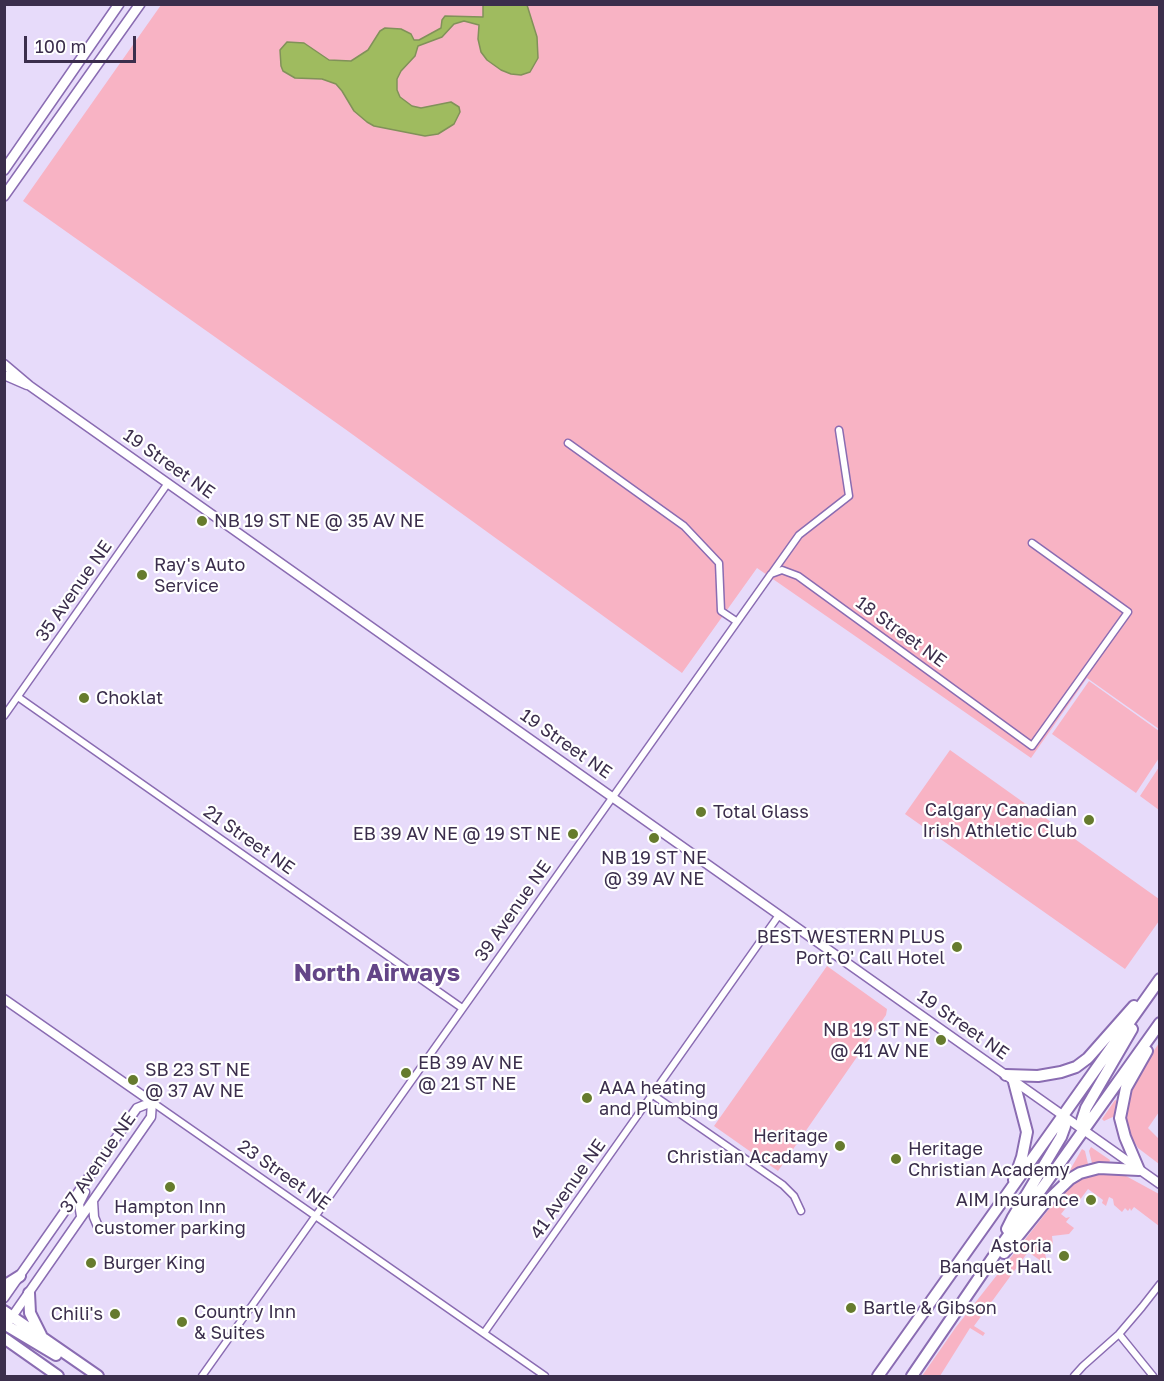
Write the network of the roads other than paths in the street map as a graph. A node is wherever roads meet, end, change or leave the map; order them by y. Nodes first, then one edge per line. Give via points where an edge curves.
1 (119, 4) edge
2 (140, 4) edge
3 (4, 170) edge
4 (4, 196) edge
5 (4, 364) edge
6 (4, 375) edge
7 (30, 386) junction
8 (839, 430) dead end
9 (568, 443) dead end
10 (168, 483) junction
11 (1032, 543) dead end
12 (771, 574) junction
13 (736, 621) junction
14 (18, 697) junction
15 (4, 716) edge
16 (612, 797) junction
17 (779, 915) junction
18 (1160, 977) edge
19 (1151, 992) junction
20 (4, 999) edge
21 (462, 1008) junction
22 (1160, 1023) edge
23 (1160, 1031) edge
24 (1010, 1078) junction
25 (653, 1095) junction
26 (152, 1102) junction
27 (1064, 1116) junction
28 (1083, 1130) junction
29 (102, 1160) junction
30 (1139, 1170) junction
31 (1160, 1184) edge
32 (1008, 1195) junction
33 (94, 1198) junction
34 (801, 1211) dead end
35 (81, 1216) junction
36 (315, 1217) junction
37 (99, 1229) dead end
38 (998, 1250) junction
39 (20, 1276) junction
40 (977, 1281) junction
41 (1160, 1284) edge
42 (4, 1286) edge
43 (28, 1293) junction
44 (4, 1298) edge
45 (6, 1320) edge
46 (484, 1333) junction
47 (1119, 1334) junction
48 (4, 1338) edge
49 (43, 1338) junction
50 (4, 1351) edge
51 (23, 1352) junction
52 (58, 1377) edge
53 (92, 1377) edge
54 (98, 1377) edge
55 (202, 1377) edge
56 (546, 1377) edge
57 (878, 1377) edge
58 (912, 1377) edge
59 (1074, 1377) edge
60 (1153, 1377) edge

1 - 3 main road
2 - 4 main road
5 - 7 street, 19 Street NE
6 - 7 street, 19 Street NE
7 - 10 street, 19 Street NE
8 - 12 street via 849,496 799,536
9 - 13 street via 684,526 719,563 721,611
10 - 14 street, 35 Avenue NE
10 - 16 street, 19 Street NE
11 - 12 street, 18 Street NE via 1128,612 1032,746 798,576 782,570
12 - 13 street, 39 Avenue NE
13 - 16 street, 39 Avenue NE
14 - 15 street, 35 Avenue NE
14 - 21 street, 21 Street NE
16 - 17 street, 19 Street NE
16 - 21 street, 39 Avenue NE
17 - 24 street, 19 Street NE
17 - 25 street, 41 Avenue NE
18 - 19 main road
18 - 24 main road via 1088,1058 1061,1072
19 - 27 main road
19 - 28 main road via 1086,1108
20 - 26 street, 23 Street NE
21 - 36 street, 39 Avenue NE
22 - 28 main road
23 - 30 main road via 1126,1088 1121,1105 1121,1126
24 - 27 street, 19 Street NE
24 - 32 main road via 1027,1132
25 - 34 street via 783,1185
25 - 46 street, 41 Avenue NE
26 - 29 street, 37 Avenue NE via 137,1108
26 - 33 street, 37 Avenue NE via 151,1117
26 - 36 street, 23 Street NE
27 - 28 street, 19 Street NE
27 - 32 main road
27 - 38 main road via 1061,1137
28 - 30 street, 19 Street NE
28 - 38 main road
29 - 35 street via 79,1204
29 - 39 street, 37 Avenue NE
30 - 31 street, 19 Street NE
30 - 40 main road via 1099,1168 1070,1179
32 - 57 main road
33 - 35 street, 37 Avenue NE
33 - 37 street via 94,1217
35 - 43 street, 37 Avenue NE
36 - 46 street, 23 Street NE
36 - 55 street, 39 Avenue NE
38 - 40 main road
39 - 42 main road
39 - 44 street, 37 Avenue NE
40 - 58 main road
41 - 47 street
43 - 45 street, 37 Avenue NE
43 - 49 main road via 30,1313
45 - 49 main road
45 - 53 main road
46 - 56 street, 23 Street NE
47 - 59 street
47 - 60 street
48 - 51 main road
49 - 54 main road
50 - 51 main road
51 - 52 main road

